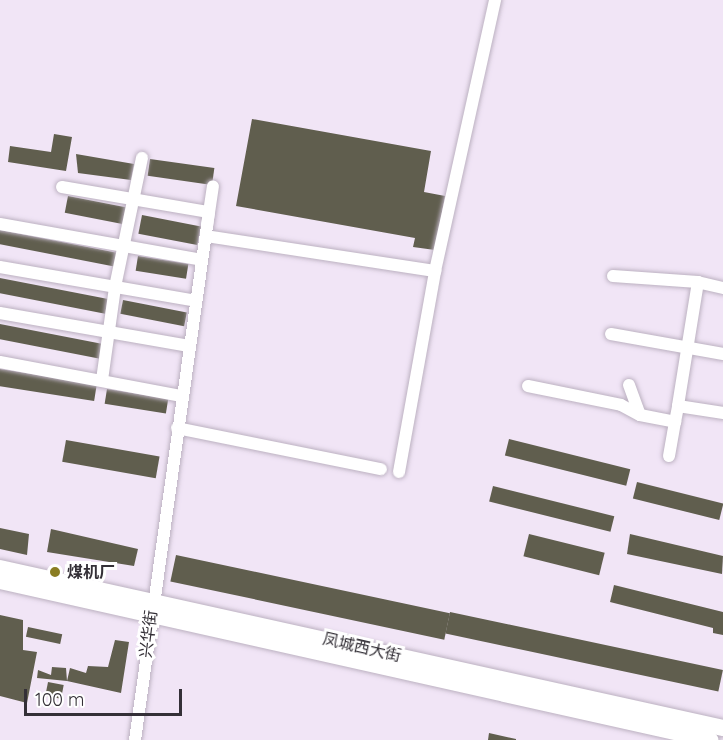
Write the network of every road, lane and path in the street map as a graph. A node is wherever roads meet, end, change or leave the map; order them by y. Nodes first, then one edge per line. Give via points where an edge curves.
1 (495, 0) edge
2 (142, 158) dead end
3 (213, 186) dead end
4 (62, 187) dead end
5 (134, 202) junction
6 (0, 224) edge
7 (207, 231) junction
8 (126, 246) junction
9 (202, 260) junction
10 (0, 267) edge
11 (435, 271) junction
12 (613, 276) dead end
13 (698, 282) junction
14 (115, 287) junction
15 (723, 288) edge
16 (196, 301) junction
17 (0, 312) edge
18 (110, 332) junction
19 (611, 334) dead end
20 (189, 346) junction
21 (687, 349) junction
22 (723, 354) edge
23 (0, 362) edge
24 (102, 380) junction
25 (629, 385) dead end
26 (528, 386) dead end
27 (182, 396) junction
28 (678, 406) junction
29 (723, 413) edge
30 (640, 415) junction
31 (675, 422) junction
32 (177, 428) junction
33 (669, 456) dead end
34 (381, 469) dead end
35 (399, 472) dead end
36 (0, 568) edge
37 (0, 580) edge
38 (152, 606) junction
39 (711, 734) edge
40 (135, 740) edge

1 - 11 street
2 - 5 street
3 - 7 street, 兴华街
4 - 5 street
5 - 7 street via 209,212
5 - 8 street
6 - 8 street
7 - 9 street, 兴华街
7 - 11 street
8 - 9 street
8 - 14 street
9 - 16 street, 兴华街
10 - 14 street
11 - 35 street
12 - 13 street
13 - 15 street
13 - 21 street
14 - 16 street
14 - 18 street
16 - 20 street, 兴华街
17 - 18 street
18 - 20 street
18 - 24 street
19 - 21 street
20 - 27 street, 兴华街
21 - 22 street
21 - 28 street
23 - 24 street
24 - 27 street
25 - 30 street
26 - 30 street via 621,405
27 - 32 street, 兴华街
28 - 29 street
28 - 31 street
30 - 31 street
31 - 33 street
32 - 34 street
32 - 38 street, 兴华街
36 - 38 main road, 凤城西大街
37 - 38 main road, 凤城西大街
38 - 39 main road, 凤城西大街
38 - 40 street, 兴华街

